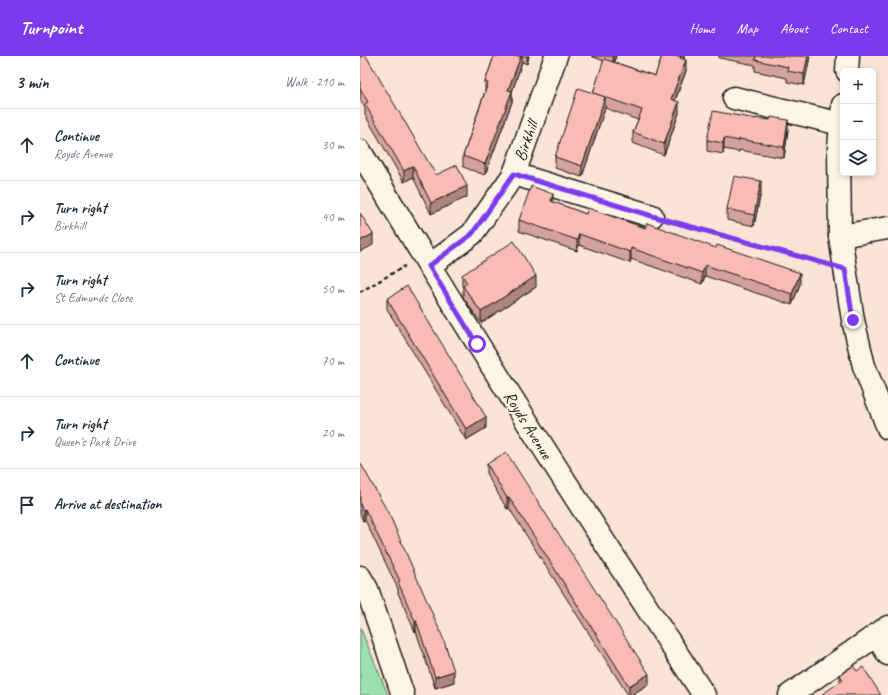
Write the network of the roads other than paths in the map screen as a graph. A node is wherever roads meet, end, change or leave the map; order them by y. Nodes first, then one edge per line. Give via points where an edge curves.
1 (556, 56) edge
2 (848, 56) edge
3 (847, 68) edge
4 (734, 98) dead end
5 (840, 115) edge
6 (840, 136) edge
7 (360, 152) edge
8 (514, 174) junction
9 (652, 216) road end
10 (888, 228) edge
11 (840, 236) junction
12 (426, 261) junction
13 (888, 428) edge
14 (360, 577) edge
15 (882, 631) edge
16 (888, 654) edge
17 (403, 695) edge
18 (704, 695) edge
19 (790, 695) edge

1 - 8 street, Birkhill
2 - 3 street
4 - 5 street
6 - 11 street
7 - 12 street, Royds Avenue
8 - 9 street
8 - 12 street, Birkhill via 472,234
10 - 11 street
11 - 13 street via 853,320 864,366
12 - 18 street, Royds Avenue via 542,448
14 - 17 street via 367,590
15 - 16 street
15 - 19 street

